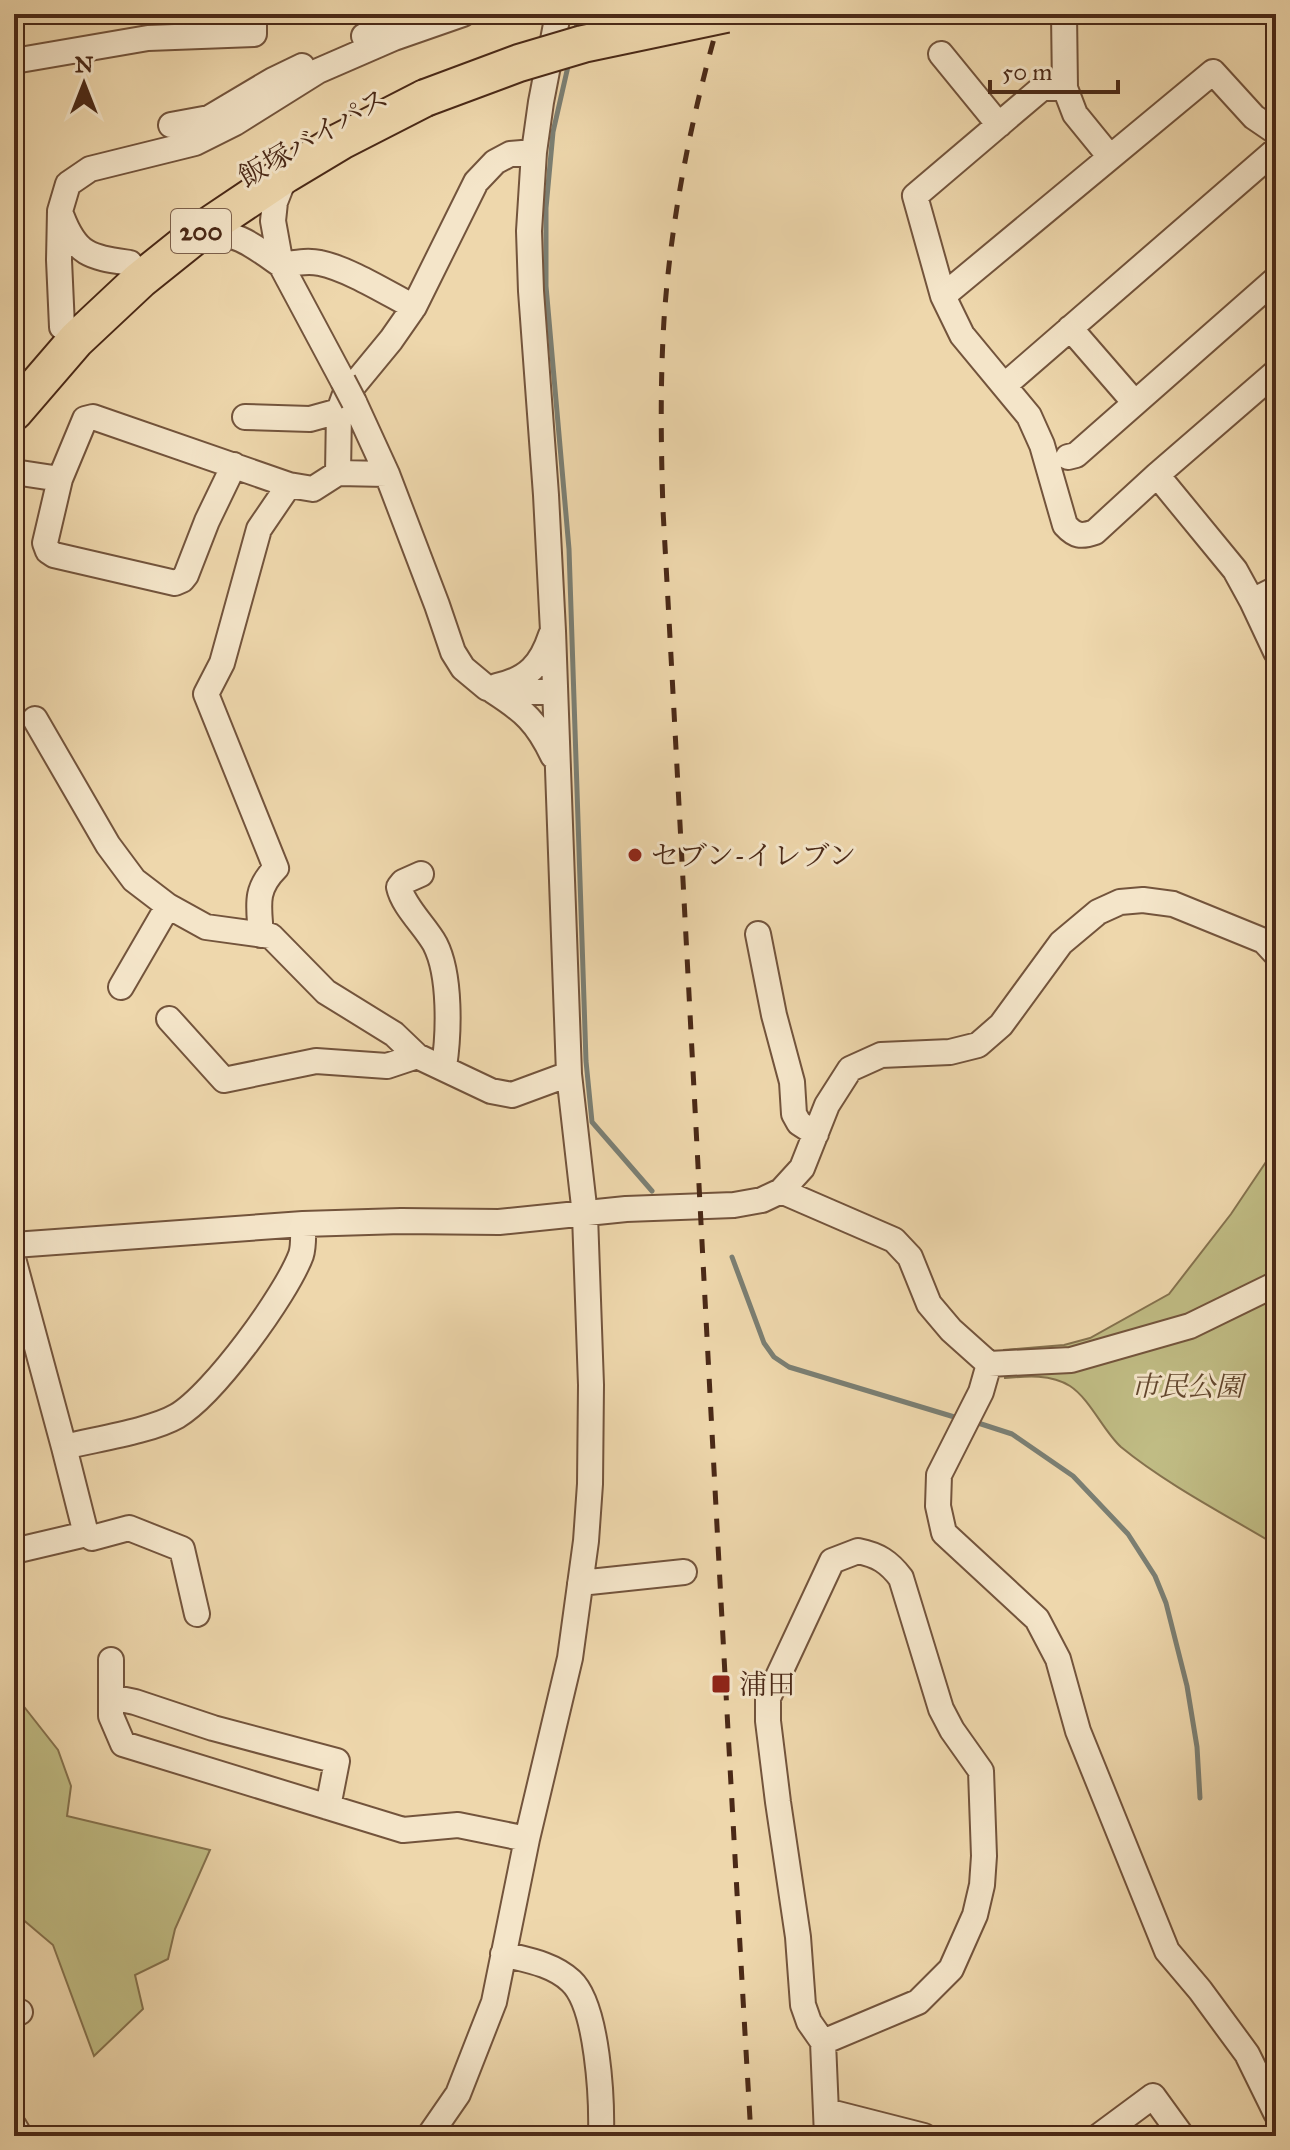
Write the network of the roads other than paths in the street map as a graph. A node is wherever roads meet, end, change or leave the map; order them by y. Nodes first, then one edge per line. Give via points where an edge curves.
1 (254, 14) edge
2 (410, 14) edge
3 (463, 14) edge
4 (558, 14) edge
5 (626, 14) edge
6 (726, 14) edge
7 (1064, 14) edge
8 (941, 54) dead end
9 (14, 61) edge
10 (429, 86) junction
11 (1065, 88) junction
12 (171, 125) dead end
13 (999, 125) junction
14 (1276, 132) edge
15 (1276, 150) edge
16 (534, 152) junction
17 (1110, 157) junction
18 (286, 174) junction
19 (60, 211) junction
20 (201, 231) junction
21 (130, 263) junction
22 (281, 265) junction
23 (1276, 279) edge
24 (943, 296) junction
25 (414, 307) junction
26 (62, 327) junction
27 (1070, 328) junction
28 (1276, 372) edge
29 (14, 378) edge
30 (1005, 385) junction
31 (345, 398) junction
32 (1135, 403) junction
33 (14, 412) edge
34 (245, 417) dead end
35 (1068, 457) dead end
36 (234, 465) junction
37 (14, 472) edge
38 (338, 473) junction
39 (387, 474) junction
40 (1157, 475) junction
41 (60, 479) junction
42 (289, 485) junction
43 (1276, 589) edge
44 (1252, 601) junction
45 (553, 631) junction
46 (1276, 652) edge
47 (487, 688) junction
48 (555, 692) junction
49 (35, 719) dead end
50 (557, 766) junction
51 (421, 874) dead end
52 (168, 906) junction
53 (758, 934) dead end
54 (261, 935) junction
55 (1272, 943) edge
56 (121, 987) dead end
57 (169, 1019) dead end
58 (417, 1056) junction
59 (444, 1067) junction
60 (569, 1074) junction
61 (816, 1134) junction
62 (781, 1191) junction
63 (585, 1215) junction
64 (303, 1224) junction
65 (14, 1245) edge
66 (14, 1262) edge
67 (1276, 1284) edge
68 (989, 1364) junction
69 (64, 1447) junction
70 (86, 1534) junction
71 (14, 1551) edge
72 (684, 1572) dead end
73 (580, 1583) junction
74 (197, 1614) dead end
75 (111, 1660) dead end
76 (111, 1697) junction
77 (328, 1807) junction
78 (527, 1839) junction
79 (503, 1954) junction
80 (823, 2042) junction
81 (458, 2094) junction
82 (826, 2111) junction
83 (1276, 2113) edge
84 (14, 2126) edge
85 (20, 2136) edge
86 (429, 2136) edge
87 (439, 2136) edge
88 (601, 2136) edge
89 (827, 2136) edge
90 (924, 2136) edge
91 (1099, 2136) edge
92 (1182, 2136) edge

1 - 9 street via 254,34 148,38
2 - 12 street via 273,80 209,118
3 - 19 street via 318,71 195,143 90,169 68,184
4 - 16 street
5 - 10 highway, 飯塚バイパス / 200 via 553,32
6 - 10 highway, 200, bridge via 583,44
7 - 11 street
8 - 13 street
10 - 18 highway, 200
10 - 21 highway, 飯塚バイパス / 200 via 327,123 255,166
11 - 13 street via 1042,88
11 - 17 street via 1075,114
13 - 24 street via 915,196
14 - 17 street via 1254,117 1213,72
15 - 27 street
16 - 25 street via 510,154 476,182
16 - 45 street via 531,291
17 - 24 street
18 - 20 highway, 200
18 - 22 street via 273,221
19 - 21 street via 70,238 84,251
19 - 26 street
20 - 22 street via 246,240
20 - 33 highway, 200 via 76,340
21 - 26 highway, 飯塚バイパス / 200
22 - 25 street via 321,263
22 - 31 street
23 - 32 street
24 - 30 street via 962,335
25 - 31 street
26 - 29 highway, 飯塚バイパス / 200
27 - 30 street
27 - 32 street
28 - 40 street
30 - 40 street via 1029,416 1065,525 1073,534 1095,532
31 - 34 street via 310,419
31 - 38 street
31 - 39 street
32 - 35 street
36 - 41 street via 93,417 85,419
36 - 41 street via 186,575 175,583 48,551 45,543
36 - 42 street
37 - 41 street
38 - 39 street
38 - 42 street via 313,489
39 - 47 street via 453,652
40 - 44 street via 1235,570
42 - 54 street via 259,529 222,663 206,694 276,868 259,892
43 - 44 street
44 - 46 street
45 - 47 street via 527,675
45 - 48 street
47 - 48 street
47 - 50 street via 538,727
48 - 50 street
49 - 52 street via 108,845 134,880
50 - 60 street
51 - 59 street via 399,887 437,948 447,1008
52 - 54 street via 206,927
52 - 56 street
53 - 61 street via 792,1082 794,1114
54 - 58 street via 271,936 326,992 394,1034
55 - 61 street via 1173,904 1120,902 1098,912 1061,943 1001,1025 978,1045 950,1052 881,1055 850,1069
57 - 58 street via 224,1080 316,1061 387,1066
58 - 59 street
59 - 60 street via 491,1091 512,1095
60 - 63 street
61 - 62 street via 802,1168
62 - 63 street via 734,1205
62 - 68 street via 894,1240 910,1257 929,1304
63 - 64 street via 499,1222
63 - 73 street via 591,1451
64 - 65 street
64 - 69 street via 302,1252 284,1288 195,1403 157,1425
66 - 69 street
67 - 68 street via 1190,1326 1071,1360
68 - 83 street via 981,1392 939,1475 944,1533 1037,1619 1058,1659 1078,1731 1167,1951 1247,2054
69 - 70 street
70 - 71 street
70 - 74 street via 92,1538 129,1528 182,1549
72 - 73 street
73 - 78 street via 570,1658
75 - 76 street
76 - 77 street via 111,1716 123,1744
76 - 77 street via 337,1761
77 - 78 street via 403,1830 458,1825
78 - 79 street
79 - 81 street via 494,2002
79 - 88 street via 556,1970 583,1997 594,2039
80 - 80 street via 918,2002 951,1969 982,1885 981,1771 941,1709 901,1578 890,1563 858,1551 832,1561 768,1698 803,2005
80 - 82 street
81 - 86 street
81 - 87 street
82 - 89 street
82 - 90 street
84 - 85 street
91 - 92 street via 1153,2096

